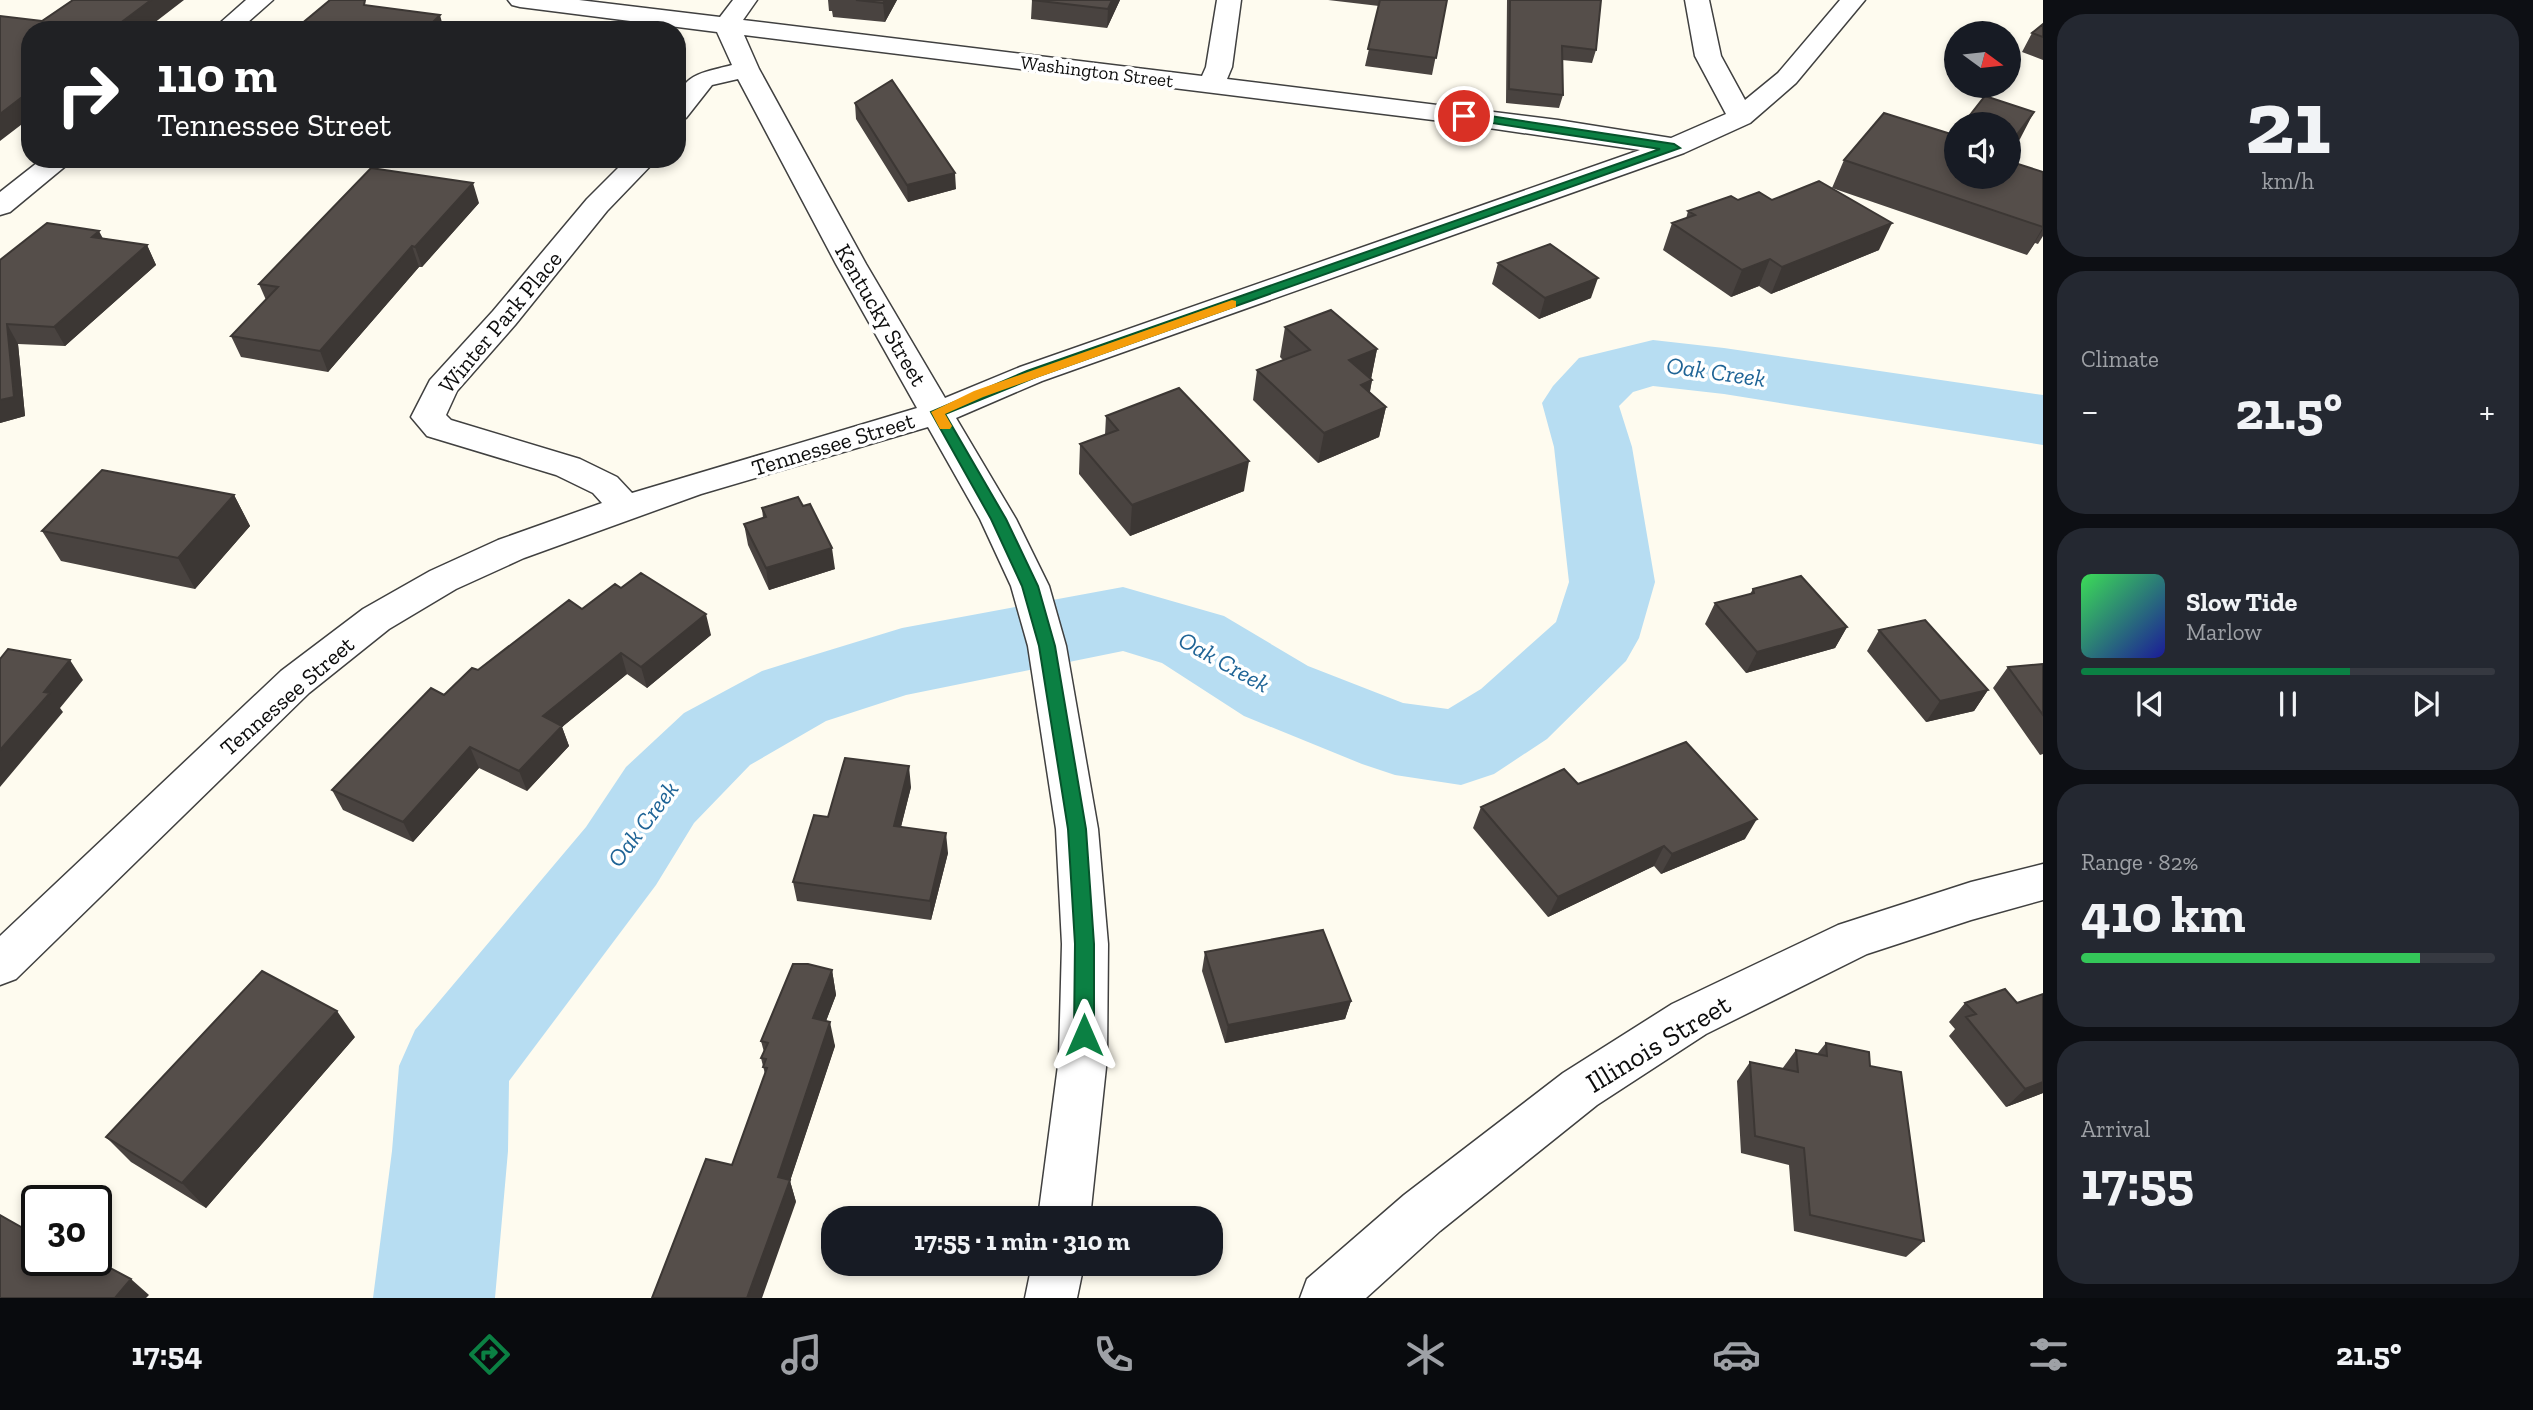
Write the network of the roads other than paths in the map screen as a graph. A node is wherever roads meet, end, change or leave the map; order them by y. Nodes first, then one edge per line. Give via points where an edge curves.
1 (261, 0) edge
2 (520, 0) edge
3 (745, 0) edge
4 (1229, 0) edge
5 (1697, 0) edge
6 (1853, 0) edge
7 (235, 21) edge
8 (727, 25) junction
9 (746, 69) junction
10 (1211, 86) junction
11 (686, 102) edge
12 (1741, 117) junction
13 (1674, 148) junction
14 (49, 168) edge
15 (634, 168) edge
16 (0, 206) edge
17 (937, 412) junction
18 (626, 508) junction
19 (2043, 882) edge
20 (0, 965) edge
21 (1065, 1206) edge
22 (1056, 1276) edge
23 (1051, 1298) edge
24 (1326, 1298) edge

1 - 7 street
2 - 8 street, Washington Street
3 - 8 street
4 - 10 street via 1219,66
5 - 12 street via 1708,56
6 - 12 street, Tennessee Street via 1787,78
8 - 9 street, Kentucky Street
8 - 10 street, Washington Street
9 - 11 street via 703,80
9 - 17 street, Kentucky Street
10 - 13 street, Washington Street via 1519,123
12 - 13 street, Tennessee Street
13 - 17 street, Tennessee Street via 1031,374
14 - 16 street
15 - 18 street, Winter Park Place via 442,387 428,416 439,428 568,467 605,485
17 - 18 street, Tennessee Street
17 - 21 street, Kentucky Street via 1030,586 1060,720 1077,829 1085,944 1083,1058
18 - 20 street, Tennessee Street via 511,549 443,580 376,619 295,682
19 - 24 street, Illinois Street via 1854,939 1689,1019 1580,1089 1422,1213
22 - 23 street

